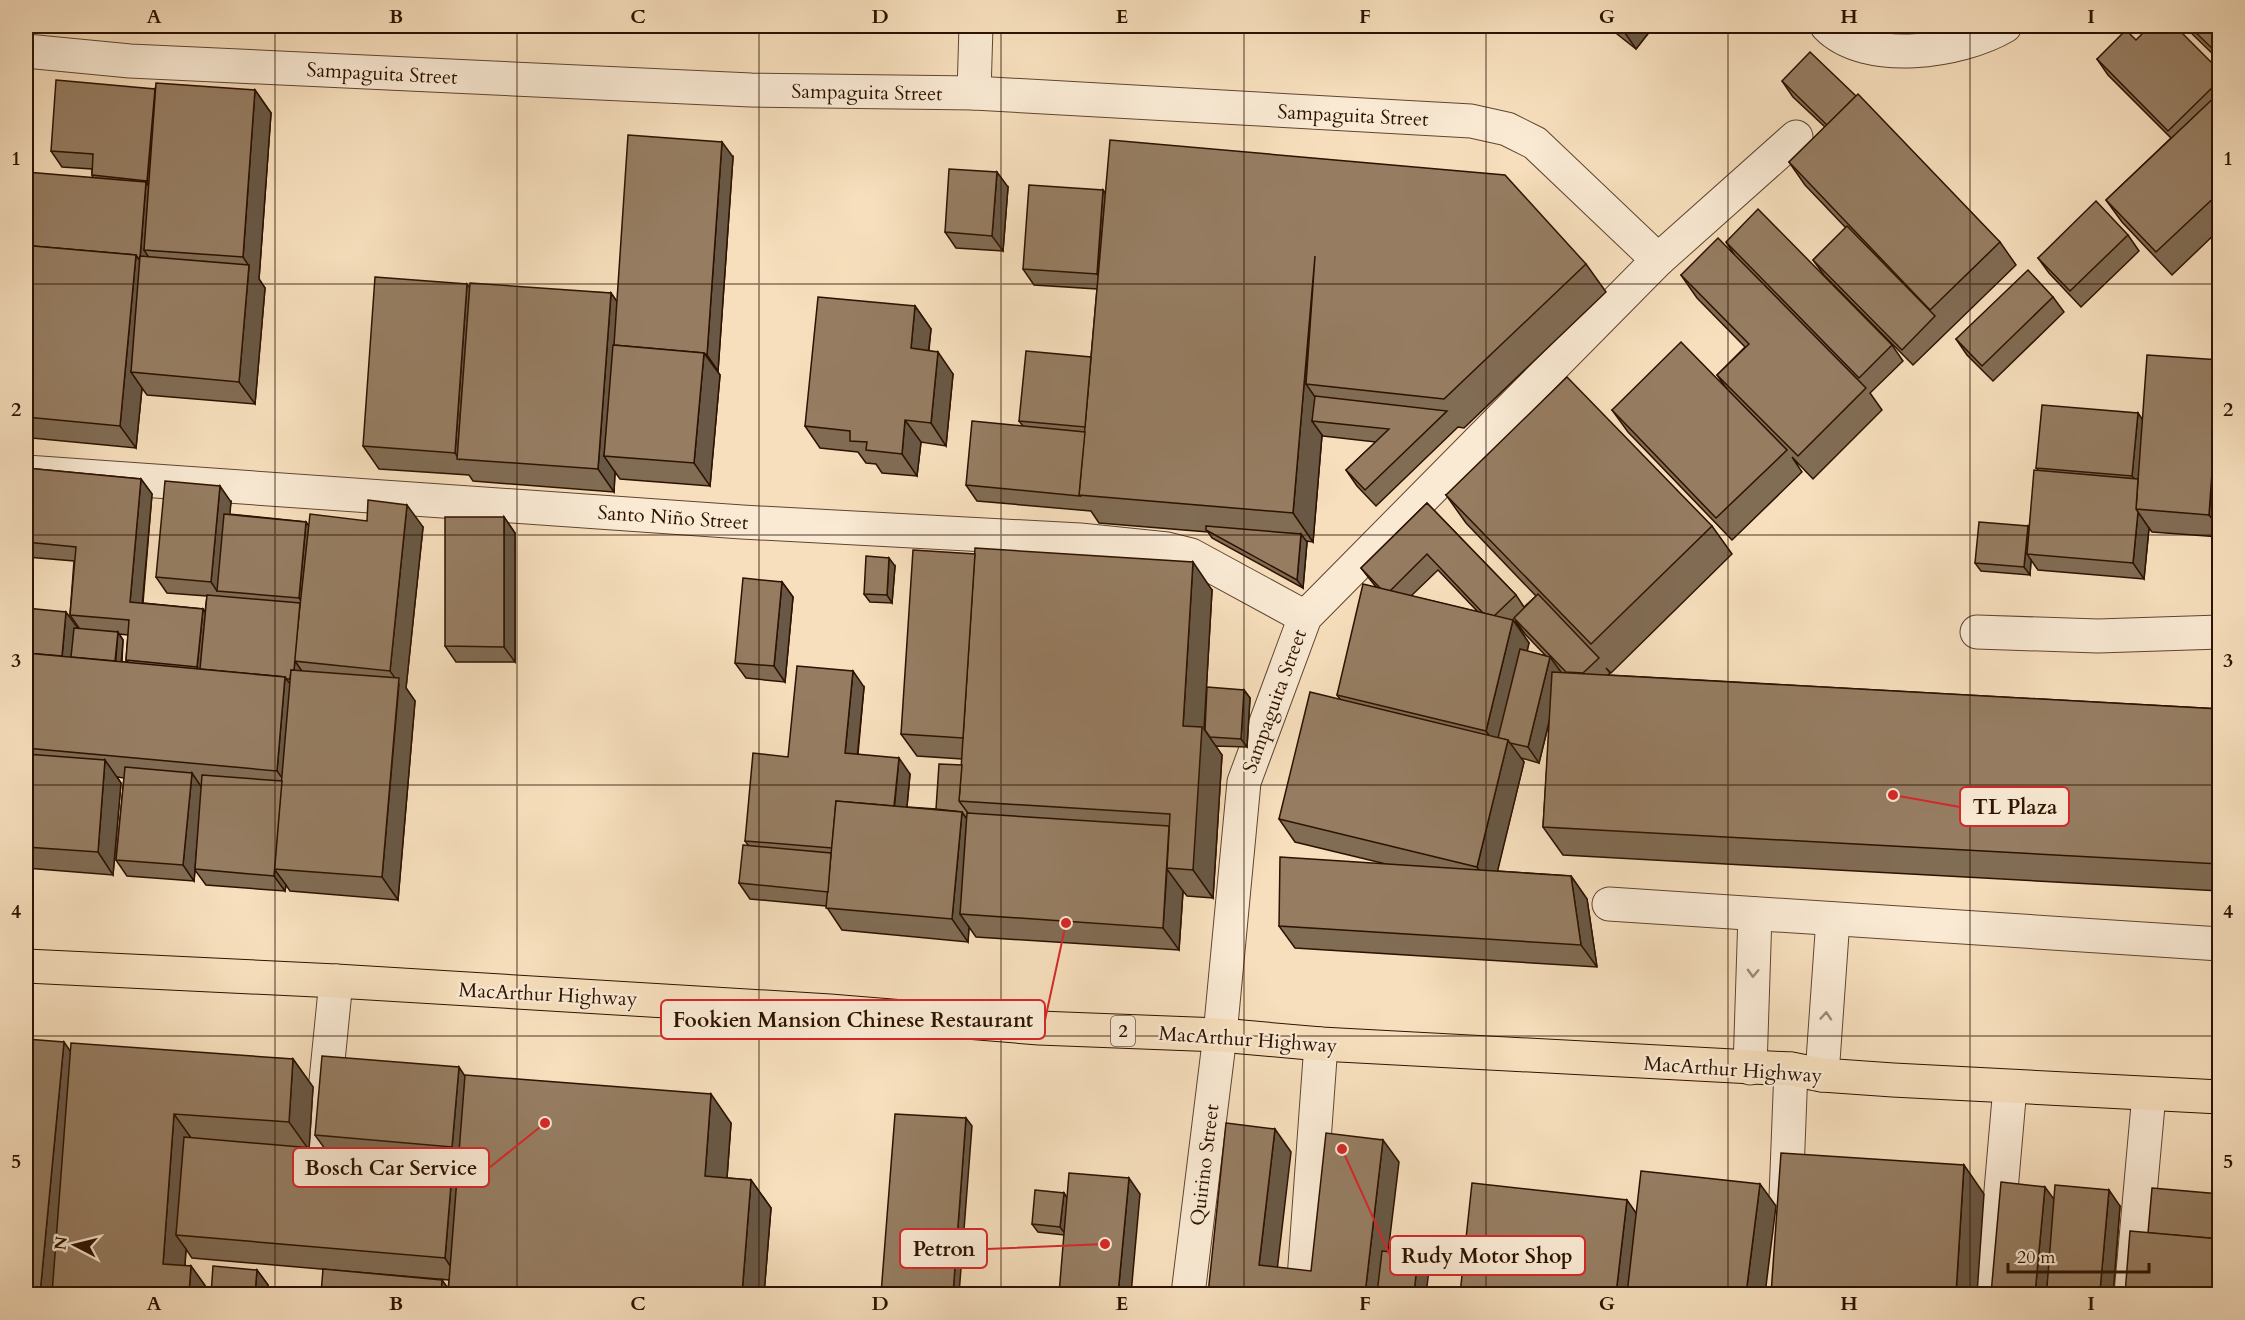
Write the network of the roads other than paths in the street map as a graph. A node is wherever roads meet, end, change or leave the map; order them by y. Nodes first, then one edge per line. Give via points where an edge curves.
1 (976, 26) edge
2 (1827, 26) edge
3 (2005, 26) edge
4 (26, 51) edge
5 (974, 93) junction
6 (1796, 137) dead end
7 (1658, 260) junction
8 (26, 472) edge
9 (1305, 617) junction
10 (1977, 632) dead end
11 (2220, 632) edge
12 (1609, 904) dead end
13 (1755, 914) junction
14 (1833, 919) junction
15 (2220, 944) edge
16 (26, 966) edge
17 (336, 981) junction
18 (1220, 1035) junction
19 (1321, 1044) junction
20 (1750, 1068) junction
21 (1791, 1069) junction
22 (1822, 1075) junction
23 (2010, 1087) junction
24 (2149, 1094) junction
25 (2220, 1097) edge
26 (318, 1160) edge
27 (1784, 1226) edge
28 (1304, 1279) edge
29 (1188, 1294) edge
30 (1992, 1294) edge
31 (2131, 1294) edge

1 - 5 street
2 - 3 street via 1859,45 1891,50 1936,50
4 - 5 street, Sampaguita Street via 130,61 739,90
5 - 7 street, Sampaguita Street via 1471,122 1507,129 1535,143
6 - 7 street, Sampaguita Street
7 - 9 street, Sampaguita Street
8 - 9 street, Santo Niño Street via 742,522 1080,540 1167,549 1191,555
9 - 18 street, Sampaguita Street via 1244,782
10 - 11 street via 2098,636
12 - 13 street
13 - 14 street
13 -> 20 street
14 - 15 street
22 -> 14 street
16 - 17 highway, MacArthur Highway / 2
17 - 18 highway, MacArthur Highway / 2 via 830,1011 1039,1028
17 - 26 street
18 - 19 highway, MacArthur Highway / 2
18 - 29 street, Quirino Street
19 - 20 highway, MacArthur Highway / 2
19 - 28 street
20 - 21 highway, MacArthur Highway / 2
21 - 22 highway, MacArthur Highway / 2
21 - 27 street
22 - 23 highway, MacArthur Highway / 2
23 - 24 highway, MacArthur Highway / 2
23 - 30 street
24 - 25 highway, MacArthur Highway / 2
24 - 31 street

